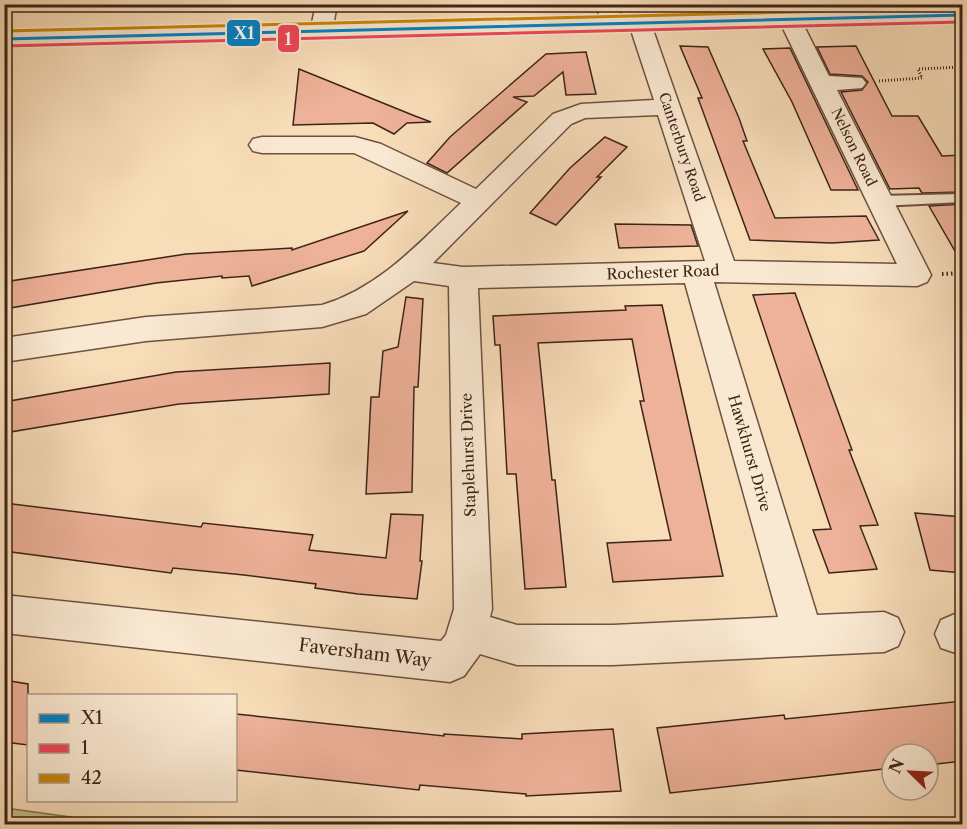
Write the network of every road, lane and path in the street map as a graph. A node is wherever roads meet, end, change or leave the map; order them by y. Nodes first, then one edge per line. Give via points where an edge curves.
1 (327, 4) edge
2 (603, 4) edge
3 (870, 11) edge
4 (963, 15) edge
5 (790, 20) junction
6 (629, 25) junction
7 (321, 32) junction
8 (4, 39) edge
9 (963, 67) edge
10 (854, 82) joint
11 (822, 83) junction
12 (668, 107) junction
13 (262, 145) dead end
14 (963, 198) edge
15 (479, 201) junction
16 (880, 201) junction
17 (409, 270) junction
18 (710, 271) junction
19 (917, 275) joint
20 (463, 278) junction
21 (4, 350) edge
22 (4, 614) edge
23 (467, 630) junction
24 (884, 632) dead end
25 (803, 635) junction

1 - 7 street
2 - 6 street, Canterbury Road
3 - 4 street
3 - 5 street
5 - 6 street
5 - 11 street, Nelson Road
6 - 7 street
6 - 12 street, Canterbury Road
7 - 8 street
9 - 10 path via 918,69 922,78
10 - 11 street
11 - 16 street, Nelson Road
12 - 15 street via 581,111 562,119
12 - 18 street, Canterbury Road
13 - 15 street via 355,145
14 - 16 lane
15 - 17 street
16 - 19 street, Nelson Road
17 - 20 street, Rochester Road
17 - 21 street via 355,306 322,316 146,329
18 - 19 street, Rochester Road
18 - 20 street, Rochester Road
18 - 25 street, Hawkhurst Drive
20 - 23 street, Staplehurst Drive via 473,609
22 - 23 street, Faversham Way via 450,662 464,644
23 - 25 street via 517,645 613,645
24 - 25 street

